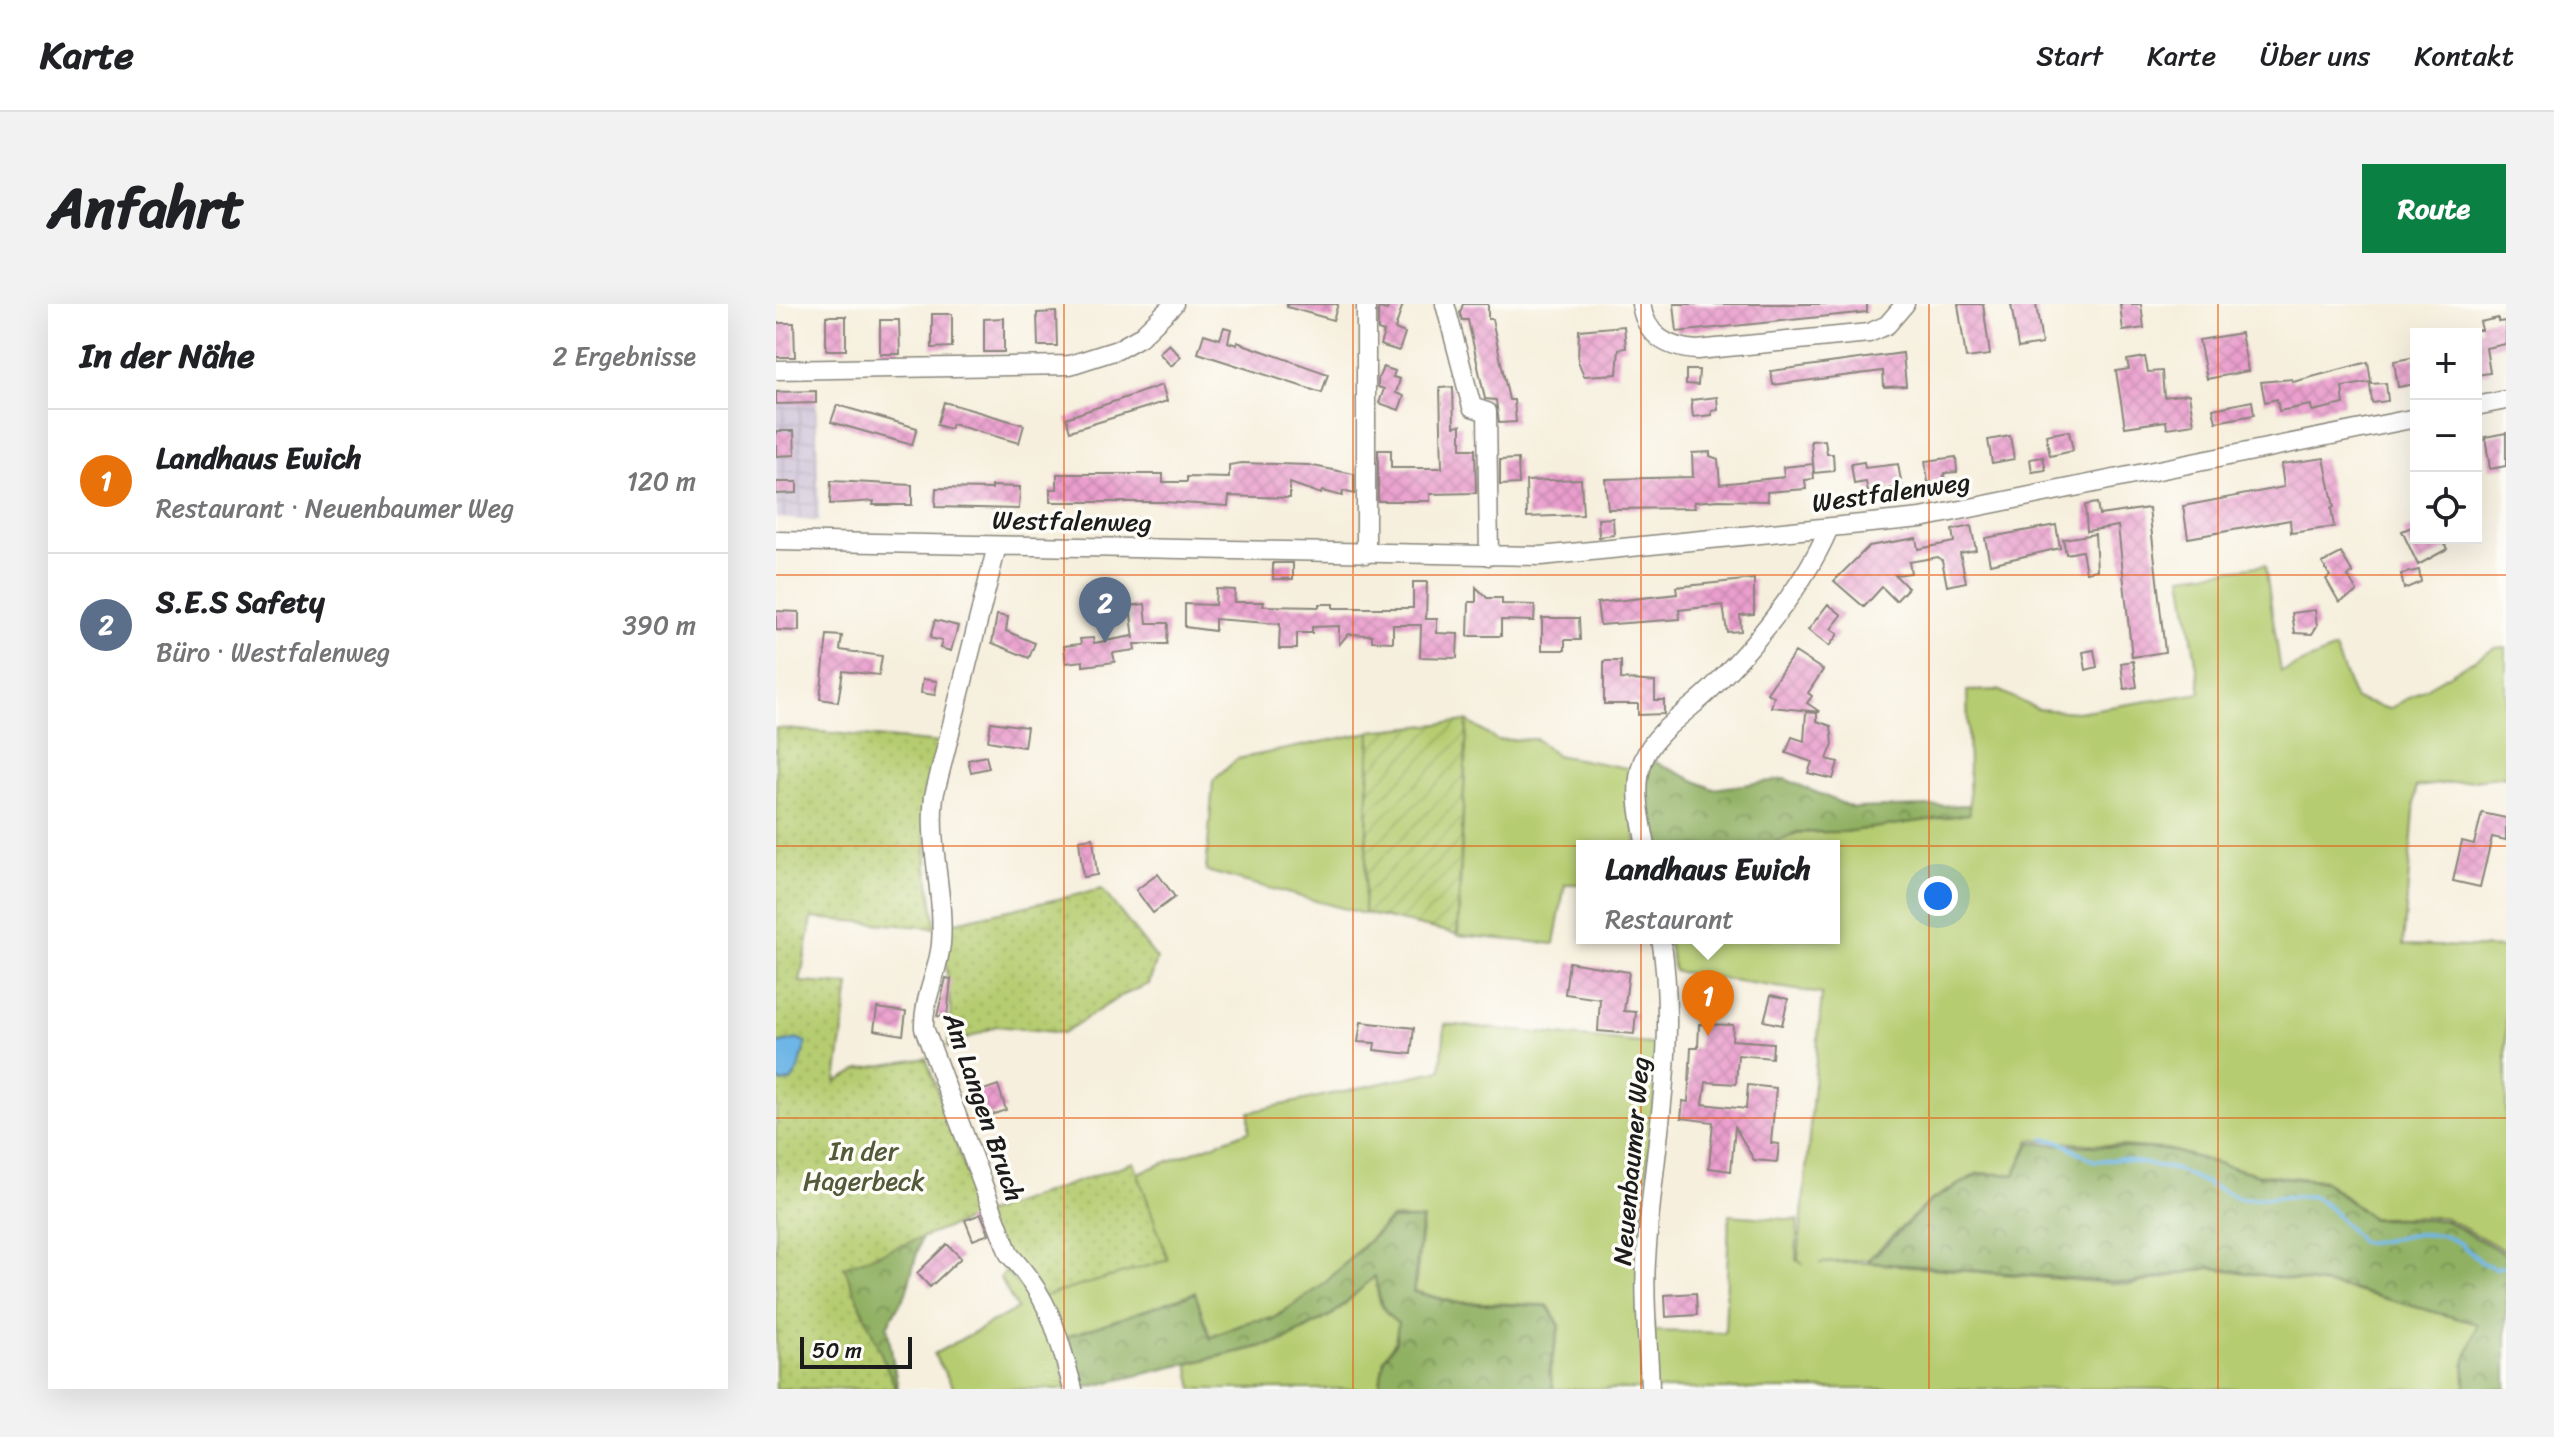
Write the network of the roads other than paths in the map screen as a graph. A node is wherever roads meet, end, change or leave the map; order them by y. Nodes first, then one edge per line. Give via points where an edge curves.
1 (1174, 304) edge
2 (1366, 304) edge
3 (1445, 304) edge
4 (1641, 304) edge
5 (1905, 304) edge
6 (776, 370) edge
7 (2506, 400) edge
8 (2482, 405) edge
9 (2410, 419) edge
10 (1829, 528) junction
11 (776, 541) edge
12 (997, 546) junction
13 (1366, 554) junction
14 (1489, 556) junction
15 (1645, 840) edge
16 (1662, 944) edge
17 (1073, 1389) edge
18 (1650, 1389) edge

1 - 6 street via 1140,337 1070,365
2 - 13 street
3 - 14 street via 1472,407 1487,412
4 - 5 street via 1660,341 1697,350 1869,333 1887,325
7 - 8 street
9 - 10 street, Westfalenweg via 1921,518
10 - 14 street, Westfalenweg via 1588,552
10 - 15 street via 1810,565 1746,653 1659,736 1643,759 1638,801
11 - 12 street, Westfalenweg
12 - 13 street, Westfalenweg
12 - 17 street, Am Langen Bruch via 934,796 931,825 941,944 923,1007 924,1028 1009,1254 1035,1282 1052,1314
13 - 14 street, Westfalenweg
16 - 18 street, Neuenbaumer Weg via 1668,1047 1646,1262

